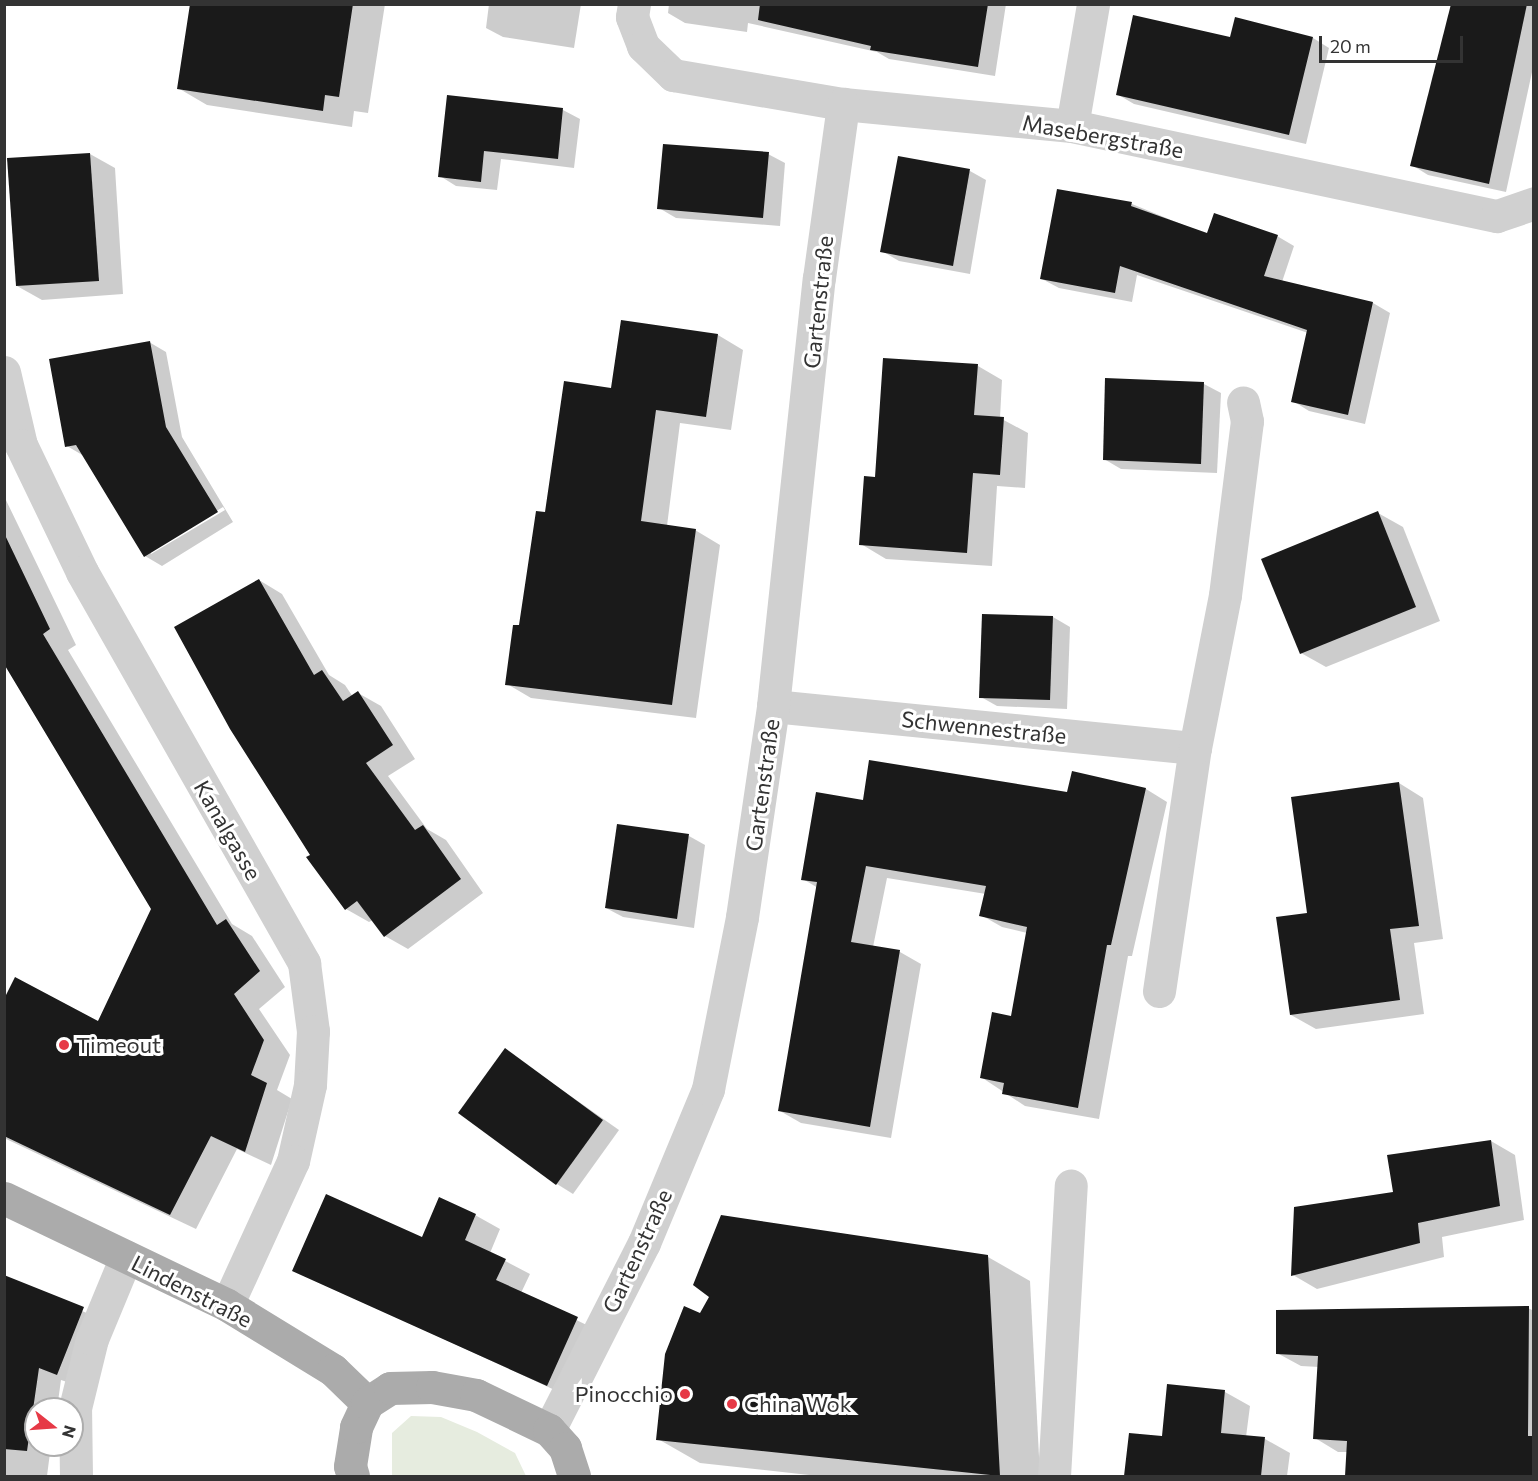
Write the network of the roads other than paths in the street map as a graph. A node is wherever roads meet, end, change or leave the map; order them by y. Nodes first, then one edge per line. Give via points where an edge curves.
1 (634, 4) edge
2 (1093, 4) edge
3 (843, 104) junction
4 (1072, 126) junction
5 (1533, 203) edge
6 (4, 372) edge
7 (1243, 402) dead end
8 (773, 706) junction
9 (1195, 748) junction
10 (1159, 991) dead end
11 (1071, 1185) dead end
12 (4, 1198) edge
13 (126, 1257) junction
14 (227, 1305) junction
15 (367, 1403) junction
16 (549, 1430) junction
17 (76, 1476) edge
18 (353, 1476) edge
19 (574, 1476) edge
20 (1054, 1476) edge

1 - 3 street, Masebergstraße via 632,17 643,46 673,75
2 - 4 street
3 - 4 street, Masebergstraße
3 - 8 street, Gartenstraße via 819,278
4 - 5 street, Masebergstraße via 1497,216
6 - 14 street, Kanalgasse via 21,444 82,572 304,963 313,1031 310,1085 293,1161
7 - 9 street via 1247,421 1225,595
8 - 9 street, Schwennestraße
8 - 16 street, Gartenstraße via 742,917 708,1089 644,1243
9 - 10 street
11 - 20 street
12 - 13 main road, Lindenstraße
13 - 14 main road, Lindenstraße
13 - 17 street via 92,1339 75,1408
14 - 15 main road, Lindenstraße via 333,1370
15 - 16 main road via 390,1388 432,1387 476,1395
15 - 18 main road via 356,1427 350,1466
16 - 19 main road via 565,1449

